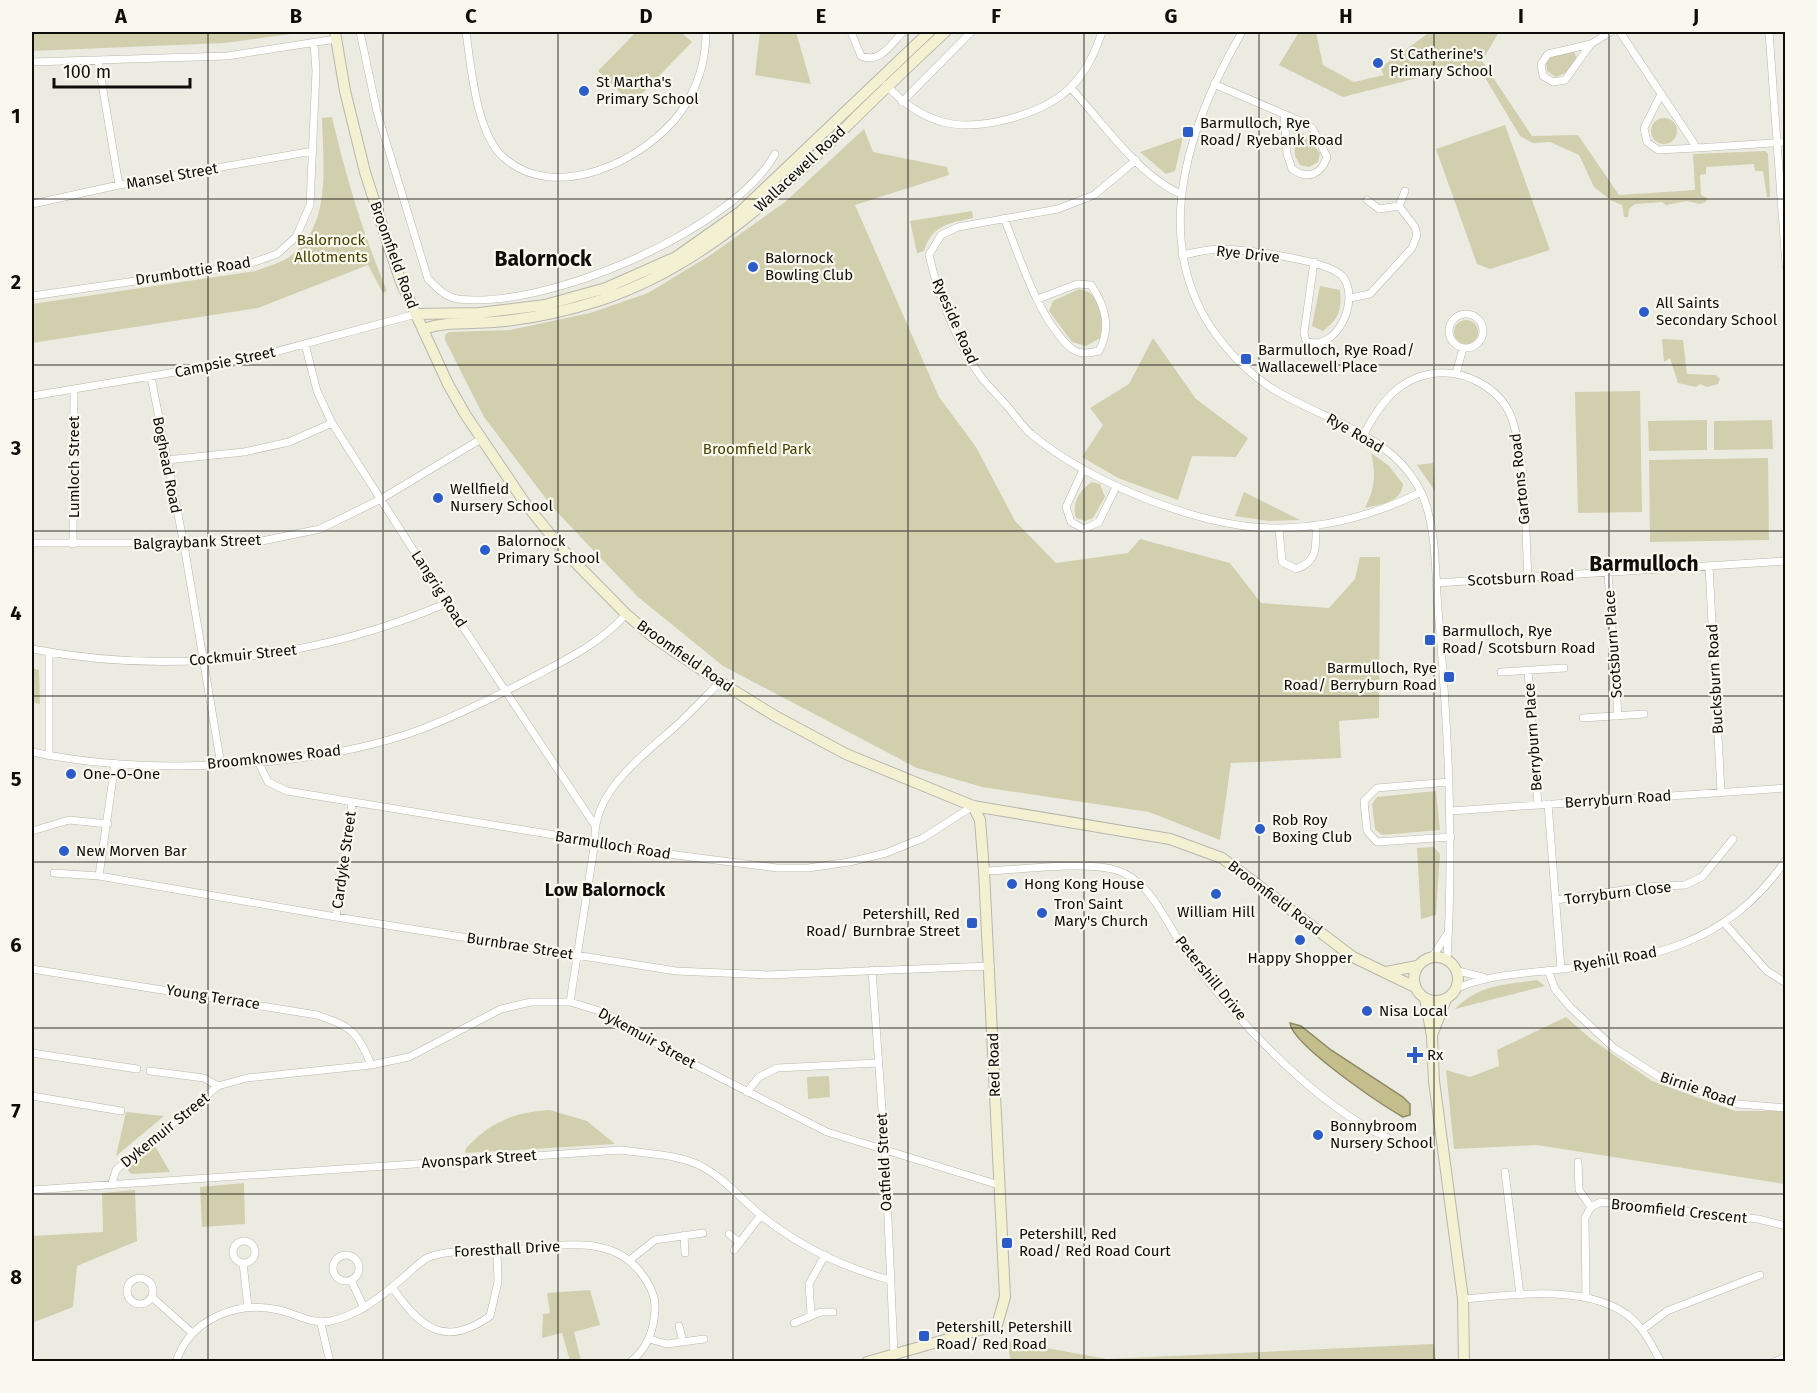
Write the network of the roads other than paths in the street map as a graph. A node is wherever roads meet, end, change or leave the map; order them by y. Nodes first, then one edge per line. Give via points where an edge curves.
1 (466, 32) edge
2 (706, 32) edge
3 (851, 32) edge
4 (903, 32) edge
5 (929, 32) edge
6 (945, 32) edge
7 (971, 32) edge
8 (1102, 32) edge
9 (1242, 32) edge
10 (1610, 32) edge
11 (1620, 32) edge
12 (1769, 32) edge
13 (361, 34) edge
14 (335, 35) edge
15 (314, 44) junction
16 (1591, 44) junction
17 (98, 60) junction
18 (32, 62) edge
19 (884, 82) junction
20 (1214, 84) junction
21 (1071, 88) junction
22 (1662, 94) junction
23 (902, 102) junction
24 (1284, 114) junction
25 (1782, 142) edge
26 (1697, 148) junction
27 (313, 151) junction
28 (775, 154) dead end
29 (1136, 160) junction
30 (119, 185) junction
31 (1405, 191) dead end
32 (1181, 194) junction
33 (1367, 200) dead end
34 (32, 204) edge
35 (1399, 207) junction
36 (1004, 218) junction
37 (1182, 255) junction
38 (1314, 262) junction
39 (628, 263) junction
40 (1785, 266) edge
41 (638, 281) junction
42 (441, 293) joint
43 (32, 296) edge
44 (1350, 298) junction
45 (1038, 299) junction
46 (416, 314) junction
47 (423, 329) junction
48 (305, 344) junction
49 (1463, 348) junction
50 (1456, 374) junction
51 (151, 377) junction
52 (74, 390) junction
53 (32, 396) edge
54 (332, 423) junction
55 (1364, 434) junction
56 (481, 439) junction
57 (166, 460) junction
58 (1083, 470) junction
59 (1116, 487) junction
60 (1420, 492) junction
61 (381, 500) junction
62 (1316, 526) junction
63 (1279, 529) junction
64 (32, 543) edge
65 (74, 544) junction
66 (184, 545) junction
67 (1785, 561) edge
68 (1709, 566) junction
69 (1608, 573) junction
70 (1528, 578) junction
71 (1436, 583) junction
72 (447, 603) junction
73 (626, 614) junction
74 (32, 649) edge
75 (49, 652) junction
76 (203, 662) junction
77 (1564, 668) dead end
78 (1528, 670) junction
79 (1500, 672) dead end
80 (720, 682) junction
81 (505, 692) junction
82 (1644, 714) dead end
83 (1618, 716) junction
84 (1583, 718) dead end
85 (32, 752) edge
86 (49, 756) junction
87 (258, 761) junction
88 (116, 763) junction
89 (221, 765) junction
90 (1449, 782) junction
91 (1785, 788) edge
92 (1721, 792) junction
93 (352, 803) junction
94 (1548, 804) junction
95 (1538, 805) junction
96 (973, 806) junction
97 (1451, 811) junction
98 (108, 824) junction
99 (594, 824) junction
100 (32, 831) edge
101 (1451, 837) junction
102 (1733, 839) dead end
103 (595, 841) junction
104 (1785, 860) edge
105 (984, 871) junction
106 (54, 873) dead end
107 (99, 876) junction
108 (1556, 900) junction
109 (336, 917) junction
110 (1725, 924) junction
111 (1449, 931) junction
112 (577, 955) junction
113 (1433, 956) junction
114 (1447, 959) junction
115 (990, 966) junction
116 (1417, 966) junction
117 (32, 969) edge
118 (1561, 969) junction
119 (872, 970) junction
120 (1548, 970) junction
121 (1458, 971) junction
122 (1386, 972) junction
123 (1484, 977) junction
124 (1785, 983) edge
125 (1415, 987) junction
126 (1457, 988) junction
127 (1425, 998) junction
128 (1446, 999) junction
129 (570, 1002) junction
130 (1432, 1036) junction
131 (32, 1053) edge
132 (877, 1063) junction
133 (371, 1065) junction
134 (138, 1069) dead end
135 (150, 1071) dead end
136 (218, 1086) junction
137 (747, 1092) junction
138 (32, 1096) edge
139 (1785, 1108) edge
140 (121, 1111) dead end
141 (1388, 1138) dead end
142 (885, 1151) junction
143 (1578, 1162) dead end
144 (1505, 1172) dead end
145 (112, 1183) junction
146 (999, 1185) junction
147 (32, 1190) edge
148 (1591, 1207) junction
149 (761, 1215) junction
150 (1785, 1226) edge
151 (703, 1233) dead end
152 (729, 1234) dead end
153 (684, 1235) junction
154 (740, 1243) junction
155 (734, 1250) dead end
156 (497, 1251) junction
157 (685, 1253) dead end
158 (825, 1256) junction
159 (631, 1259) junction
160 (243, 1263) dead end
161 (1760, 1275) dead end
162 (351, 1280) dead end
163 (890, 1280) junction
164 (392, 1287) junction
165 (1520, 1295) junction
166 (1586, 1296) junction
167 (153, 1298) dead end
168 (1463, 1299) junction
169 (248, 1307) junction
170 (364, 1308) junction
171 (832, 1312) dead end
172 (811, 1314) junction
173 (794, 1323) dead end
174 (321, 1324) junction
175 (679, 1326) dead end
176 (1642, 1330) junction
177 (191, 1332) junction
178 (649, 1339) junction
179 (704, 1339) dead end
180 (683, 1342) junction
181 (894, 1354) junction
182 (1785, 1356) edge
183 (176, 1362) edge
184 (330, 1362) edge
185 (630, 1362) edge
186 (867, 1362) edge
187 (1464, 1362) edge
188 (1661, 1362) edge
189 (1774, 1362) edge

1 - 2 street via 481,120 503,157 534,175 566,179 610,166 647,145 679,114 698,82
3 - 4 street via 861,56 869,59 877,58
5 - 19 street, Wallacewell Road
6 - 19 street, Wallacewell Road
7 - 23 street
8 - 21 street via 1092,60
9 - 20 street, Rye Road
10 - 16 street
11 - 22 street
12 - 25 street
13 - 42 street, Broomfield Road via 377,112 411,228 428,279
14 - 15 street, Broomfield Road
14 - 46 street, Broomfield Road via 365,172 401,282
15 - 17 street, Broomfield Road via 227,56
15 - 27 street, Drumbottie Road
16 - 16 street via 1548,54 1541,64 1543,76 1553,82 1565,80
17 - 18 street, Broomfield Road
17 - 30 street
19 - 23 street
19 - 41 street, Wallacewell Road via 740,212
20 - 24 street
20 - 32 street, Rye Road via 1198,122
21 - 23 street via 1033,111 988,124 943,122
21 - 29 street
22 - 26 street
22 - 26 street via 1644,128 1647,142 1658,150
24 - 24 street via 1313,129 1321,143 1327,157 1317,175 1305,176 1292,169
25 - 26 street
25 - 40 street
27 - 30 street, Mansel Street
27 - 43 street, Drumbottie Road via 310,204 296,237 277,254 246,265
28 - 39 street, Wallacewell Road via 741,192 705,220
29 - 32 street via 1166,187
29 - 36 street, Ryeside Road via 1094,195 1058,209
30 - 34 street, Mansel Street
31 - 35 street
32 - 37 street, Rye Road
33 - 35 street via 1380,209
35 - 44 street via 1415,227 1417,235 1412,248 1371,294
36 - 45 street
36 - 58 street, Ryeside Road via 958,227 941,235 929,255 934,278 976,369 1029,432
37 - 38 street, Rye Drive via 1223,249
37 - 55 street, Rye Road via 1203,315 1241,364 1274,390
38 - 44 street, Rye Drive via 1339,273
38 - 44 street via 1306,341 1321,342 1337,330 1345,320
39 - 41 street
39 - 42 street, Wallacewell Road via 567,284 509,297 457,299
41 - 46 street, Wallacewell Road via 545,305 479,313
41 - 47 street, Wallacewell Road via 600,300 532,317 440,324
45 - 45 street via 1073,350 1084,354 1099,351 1106,338 1107,321 1092,285 1077,284
46 - 47 street, Broomfield Road
46 - 48 street, Campsie Street
47 - 56 street, Broomfield Road via 448,384
48 - 51 street, Campsie Street via 241,361
48 - 54 street, Langrig Road via 317,391
49 - 49 street via 1453,341 1450,329 1461,316 1473,316 1482,325 1482,337 1475,346
49 - 50 street
50 - 55 street, Gartons Road via 1427,374 1395,389 1377,408
50 - 70 street, Gartons Road via 1477,381 1494,393 1513,421 1520,461
51 - 52 street, Campsie Street
51 - 57 street, Boghead Road
52 - 53 street, Campsie Street
52 - 65 street, Lumloch Street
54 - 57 street via 289,442 244,453
54 - 61 street, Langrig Road
55 - 60 street, Rye Road via 1400,462
56 - 61 street, Balgraybank Street
56 - 73 street, Broomfield Road via 562,549
57 - 66 street, Boghead Road
58 - 59 street, Ryeside Road
58 - 59 street via 1066,507 1071,522 1084,529 1099,522
59 - 63 street, Ryeside Road via 1171,508
60 - 62 street, Ryeside Road via 1358,518
60 - 71 street, Rye Road via 1431,526
61 - 66 street, Balgraybank Street via 320,529 252,543
61 - 72 street, Langrig Road
62 - 63 street, Ryeside Road
62 - 63 street via 1315,554 1308,565 1296,569 1282,562
64 - 65 street, Balgraybank Street
65 - 66 street, Balgraybank Street
66 - 76 street, Boghead Road
67 - 68 street, Scotsburn Road
68 - 69 street, Scotsburn Road
68 - 92 street, Bucksburn Road
69 - 70 street, Scotsburn Road
69 - 83 street, Scotsburn Place
70 - 71 street, Scotsburn Road
71 - 90 street, Rye Road
72 - 76 street, Cockmuir Street via 398,624 335,642 270,656
72 - 81 street, Langrig Road
73 - 80 street, Broomfield Road
73 - 81 street, Broomknowes Road via 613,630 591,646
74 - 75 street, Cockmuir Street
75 - 76 street, Cockmuir Street via 134,661
75 - 86 street
76 - 89 street, Boghead Road
77 - 78 street, Berryburn Place
78 - 79 street, Berryburn Place
78 - 95 street, Berryburn Place
80 - 96 street, Broomfield Road via 846,754
80 - 99 street via 631,765 606,799
81 - 87 street, Broomknowes Road via 421,729 341,751
81 - 99 street, Langrig Road
82 - 83 street, Scotsburn Place
83 - 84 street, Scotsburn Place
85 - 86 street, Broomknowes Road
86 - 88 street, Broomknowes Road
87 - 89 street, Broomknowes Road
87 - 93 street, Barmulloch Road via 268,782 287,791
88 - 89 street, Broomknowes Road
88 - 98 street
90 - 97 street, Rye Road
90 - 101 street via 1377,788 1365,801 1367,831 1377,842
91 - 92 street, Berryburn Road
92 - 94 street, Berryburn Road
93 - 103 street, Barmulloch Road
93 - 109 street, Cardyke Street
94 - 95 street, Berryburn Road
94 - 108 street
95 - 97 street, Berryburn Road
96 - 103 street, Barmulloch Road via 923,838 886,853 808,868 716,861
96 - 105 street, Red Road via 981,820
96 - 122 street, Broomfield Road via 1170,839 1222,858 1353,957
97 - 101 street, Rye Road
98 - 100 street via 69,820
98 - 107 street
99 - 103 street
101 - 111 street, Rye Road
102 - 108 street, Torryburn Close via 1702,877 1685,885
103 - 112 street
104 - 110 street, Ryehill Road via 1761,893
105 - 115 street, Red Road
105 - 141 street, Petershill Drive via 1095,867 1118,870 1143,886 1189,955 1291,1072
106 - 107 street, Burnbrae Street
107 - 109 street, Burnbrae Street
108 - 118 street
109 - 112 street, Burnbrae Street
110 - 118 street, Ryehill Road via 1647,956
110 - 124 street via 1767,971
111 - 113 street
111 - 114 street, Rye Road
112 - 119 street, Burnbrae Street via 687,972 767,975
112 - 129 street
113 - 114 street
113 - 116 street
114 - 121 street
115 - 119 street, Burnbrae Street
115 - 146 street, Red Road
116 - 122 street
116 - 125 street
117 - 133 street, Young Terrace via 317,1015 347,1025 362,1042
118 - 120 street, Ryehill Road
119 - 132 street, Oatfield Street
120 - 123 street, Ryehill Road
120 - 139 street, Birnie Road via 1570,1007 1614,1048 1661,1078 1738,1104
121 - 123 street, Ryehill Road
121 - 126 street
122 - 125 street, Broomfield Road
123 - 126 street, Ryehill Road
125 - 127 street
126 - 128 street
127 - 128 street
127 - 130 street
128 - 130 street
129 - 133 street, Dykemuir Street via 531,1002 501,1009 410,1057
129 - 137 street, Dykemuir Street via 603,1012
130 - 168 street via 1434,1081
131 - 134 street
132 - 137 street via 777,1068 759,1077
132 - 142 street, Oatfield Street
133 - 136 street, Dykemuir Street via 247,1078
135 - 136 street via 204,1078
136 - 145 street, Dykemuir Street via 116,1170
137 - 142 street, Dykemuir Street via 827,1132
138 - 140 street
142 - 146 street, Dykemuir Street
142 - 163 street, Oatfield Street
143 - 148 street via 1579,1190
144 - 165 street
145 - 147 street, Avonspark Street
145 - 149 street, Avonspark Street via 621,1150 668,1156 701,1166 733,1188
146 - 181 street, Red Road via 1005,1297 997,1325
148 - 150 street, Broomfield Crescent via 1601,1202 1758,1219
148 - 166 street, Broomfield Crescent via 1585,1218
149 - 154 street
149 - 158 street, Avonspark Street
151 - 153 street
152 - 154 street
153 - 157 street
153 - 159 street via 655,1240
154 - 155 street
156 - 159 street, Foresthall Drive via 589,1244
156 - 164 street, Foresthall Drive via 450,1251 427,1258
156 - 164 street via 498,1282 490,1316 475,1327 453,1333 437,1332 412,1316
158 - 163 street, Avonspark Street
158 - 172 street via 809,1284
159 - 178 street via 655,1300
160 - 169 street
161 - 176 street via 1667,1311
162 - 170 street
163 - 181 street, Oatfield Street
164 - 170 street, Foresthall Drive
165 - 166 street
165 - 168 street
166 - 176 street via 1616,1308
167 - 177 street
168 - 187 street
169 - 174 street via 279,1310
169 - 177 street via 217,1316
170 - 174 street, Foresthall Drive
171 - 172 street
172 - 173 street
174 - 184 street
175 - 180 street
176 - 188 street
177 - 183 street
178 - 180 street via 667,1344
178 - 185 street
179 - 180 street
181 - 186 street
182 - 189 street

